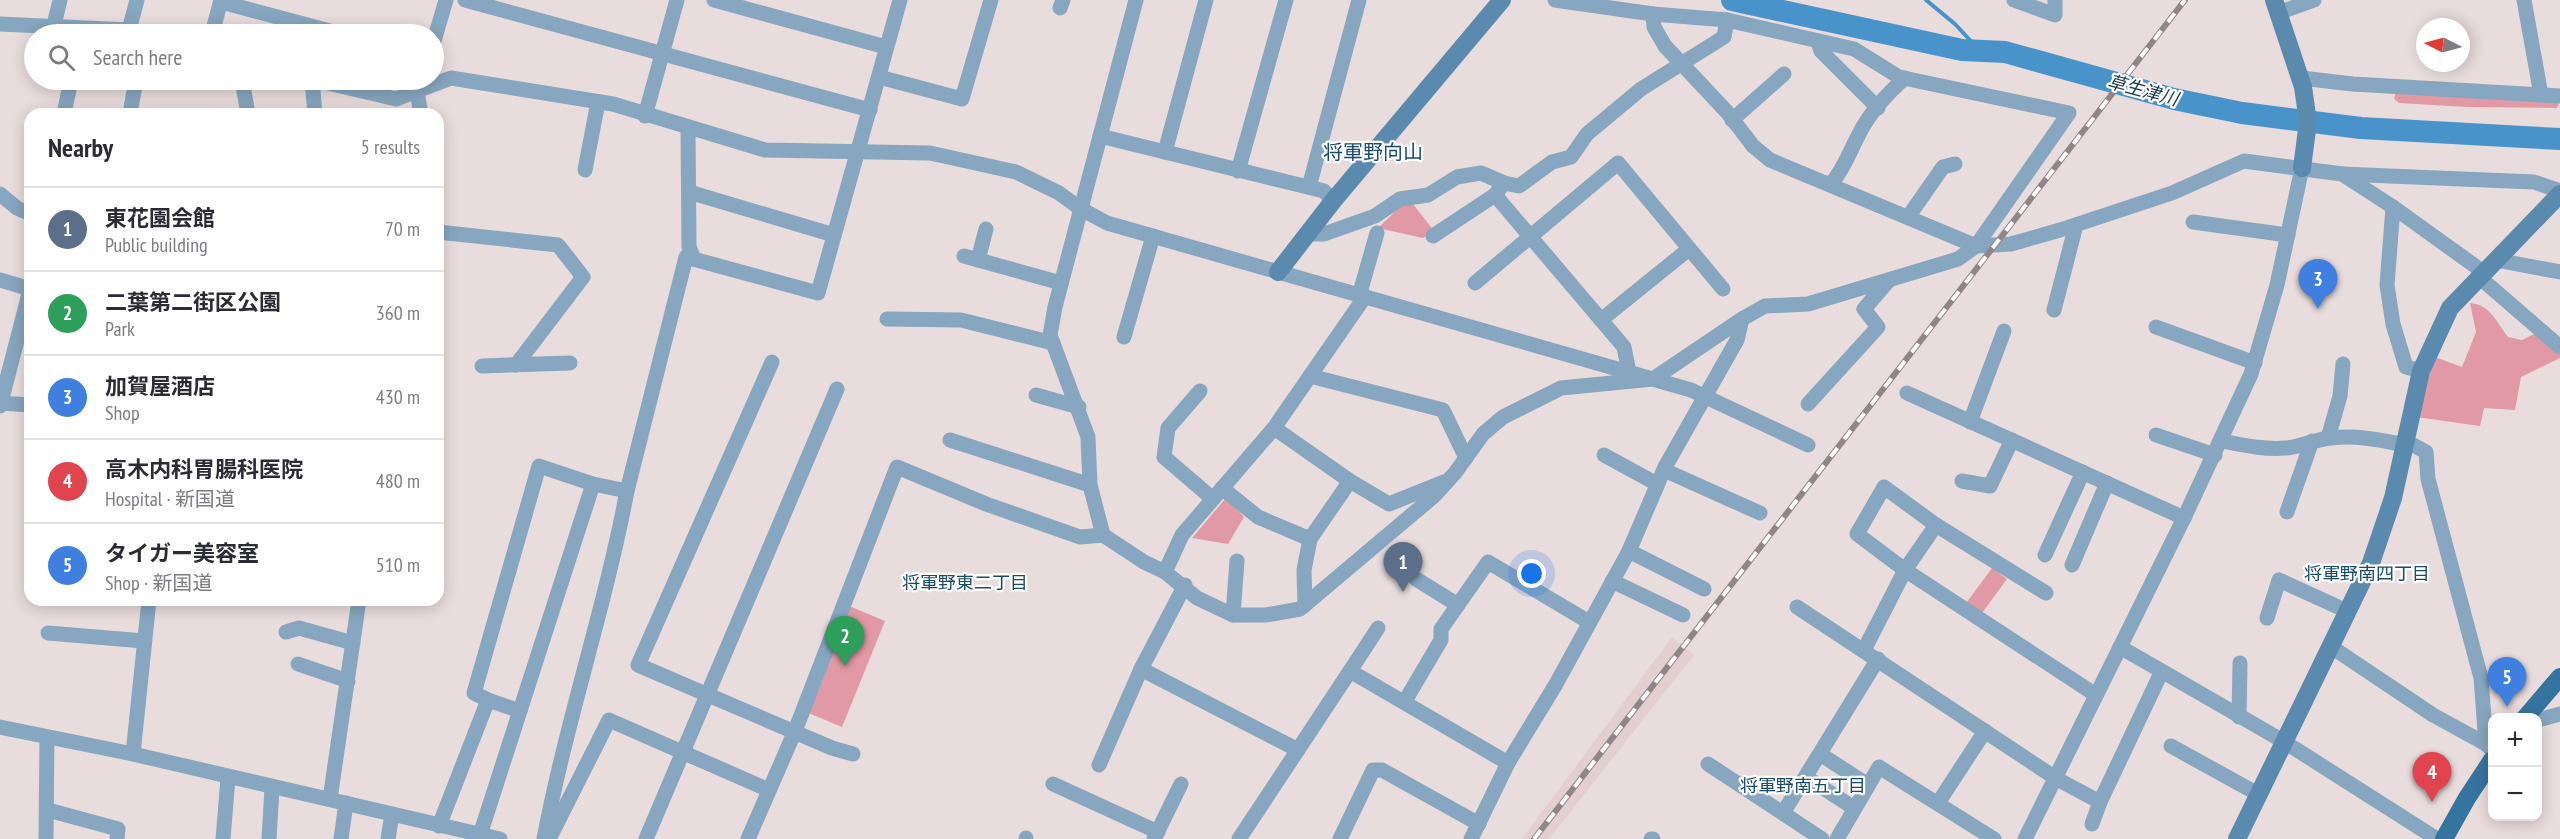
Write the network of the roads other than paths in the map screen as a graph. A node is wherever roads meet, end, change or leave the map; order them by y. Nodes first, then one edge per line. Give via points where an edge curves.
1 (60, 0) edge
2 (137, 0) edge
3 (446, 0) edge
4 (465, 0) edge
5 (677, 0) edge
6 (714, 0) edge
7 (900, 0) edge
8 (991, 0) edge
9 (1136, 0) edge
10 (1206, 0) edge
11 (1286, 0) edge
12 (1359, 0) edge
13 (1502, 0) edge
14 (1555, 0) edge
15 (2014, 0) edge
16 (2055, 0) edge
17 (2314, 0) edge
18 (2524, 0) edge
19 (221, 1) edge
20 (2276, 6) edge
21 (1653, 15) junction
22 (1727, 21) junction
23 (0, 24) edge
24 (24, 24) edge
25 (54, 24) edge
26 (131, 24) edge
27 (215, 24) edge
28 (305, 24) edge
29 (439, 24) edge
30 (1818, 41) junction
31 (886, 47) junction
32 (662, 55) junction
33 (1683, 64) junction
34 (1784, 74) dead end
35 (879, 77) junction
36 (1905, 78) junction
37 (444, 80) edge
38 (2302, 82) junction
39 (69, 90) edge
40 (134, 90) edge
41 (244, 90) edge
42 (314, 90) edge
43 (357, 90) edge
44 (412, 90) edge
45 (419, 90) edge
46 (2541, 95) junction
47 (2560, 96) edge
48 (598, 102) junction
49 (65, 108) edge
50 (131, 108) edge
51 (247, 108) edge
52 (315, 108) edge
53 (421, 108) edge
54 (1878, 108) junction
55 (870, 110) junction
56 (645, 116) junction
57 (1732, 120) junction
58 (688, 128) junction
59 (1100, 136) junction
60 (858, 152) junction
61 (1165, 152) junction
62 (1955, 164) dead end
63 (2303, 164) junction
64 (585, 170) dead end
65 (1238, 171) junction
66 (2342, 174) junction
67 (1831, 184) junction
68 (1309, 187) junction
69 (1500, 189) junction
70 (688, 192) junction
71 (2560, 193) edge
72 (0, 194) edge
73 (1333, 201) junction
74 (2393, 207) junction
75 (1081, 209) junction
76 (24, 211) edge
77 (1908, 217) junction
78 (2193, 222) dead end
79 (2076, 225) junction
80 (986, 230) dead end
81 (444, 233) edge
82 (1377, 233) dead end
83 (1308, 234) junction
84 (834, 235) junction
85 (2288, 235) junction
86 (1153, 236) junction
87 (1433, 236) dead end
88 (1530, 237) junction
89 (1976, 246) junction
90 (1689, 249) junction
91 (694, 259) junction
92 (2485, 269) junction
93 (1278, 272) junction
94 (2560, 272) edge
95 (0, 280) edge
96 (1889, 280) junction
97 (1061, 283) junction
98 (1475, 284) dead end
99 (24, 287) edge
100 (1723, 289) dead end
101 (1361, 297) junction
102 (24, 306) edge
103 (2054, 310) dead end
104 (887, 319) dead end
105 (1742, 319) junction
106 (1601, 320) junction
107 (2156, 327) dead end
108 (2004, 332) dead end
109 (1124, 337) dead end
110 (1053, 343) junction
111 (2560, 347) edge
112 (7, 355) edge
113 (772, 362) dead end
114 (570, 363) dead end
115 (2255, 363) junction
116 (2343, 364) dead end
117 (516, 365) junction
118 (482, 366) dead end
119 (2421, 371) junction
120 (1629, 372) junction
121 (1310, 376) junction
122 (1653, 379) junction
123 (837, 389) dead end
124 (1200, 391) dead end
125 (1907, 393) dead end
126 (1036, 395) dead end
127 (1706, 395) junction
128 (1, 404) edge
129 (1808, 404) dead end
130 (24, 405) edge
131 (1079, 407) junction
132 (1970, 422) junction
133 (1275, 428) junction
134 (2156, 435) dead end
135 (2328, 438) junction
136 (950, 440) dead end
137 (2012, 440) junction
138 (2222, 441) junction
139 (2312, 441) junction
140 (2405, 443) junction
141 (1808, 445) dead end
142 (1604, 455) dead end
143 (2215, 455) junction
144 (1466, 458) junction
145 (2083, 472) junction
146 (1660, 477) junction
147 (1446, 481) junction
148 (1962, 481) dead end
149 (1350, 482) junction
150 (2108, 483) junction
151 (593, 484) junction
152 (1090, 485) junction
153 (627, 491) junction
154 (1218, 494) junction
155 (2287, 512) dead end
156 (1760, 513) dead end
157 (2184, 518) junction
158 (1936, 525) junction
159 (1103, 535) junction
160 (1310, 539) junction
161 (1629, 550) junction
162 (2045, 555) dead end
163 (1237, 561) dead end
164 (2072, 565) dead end
165 (1905, 570) junction
166 (1165, 572) junction
167 (1416, 579) dead end
168 (1612, 581) junction
169 (1185, 585) junction
170 (1704, 590) dead end
171 (2046, 593) dead end
172 (1305, 605) junction
173 (1458, 605) junction
174 (148, 606) edge
175 (358, 606) edge
176 (1797, 607) dead end
177 (2347, 611) junction
178 (1233, 615) junction
179 (1683, 615) dead end
180 (2267, 618) dead end
181 (1589, 622) junction
182 (1378, 628) dead end
183 (286, 632) dead end
184 (48, 633) dead end
185 (144, 641) junction
186 (353, 643) junction
187 (2330, 646) junction
188 (2120, 647) junction
189 (1864, 650) junction
190 (1878, 659) junction
191 (2240, 663) dead end
192 (298, 664) dead end
193 (1142, 669) junction
194 (1350, 671) junction
195 (2161, 673) junction
196 (2560, 676) edge
197 (348, 681) junction
198 (708, 695) junction
199 (2096, 695) junction
200 (488, 700) junction
201 (1405, 701) junction
202 (520, 711) junction
203 (2528, 713) edge
204 (2560, 714) edge
205 (2239, 717) junction
206 (2542, 719) edge
207 (0, 727) edge
208 (795, 731) junction
209 (1985, 731) junction
210 (2488, 735) edge
211 (47, 737) junction
212 (2283, 741) junction
213 (2171, 746) dead end
214 (1298, 750) junction
215 (2488, 750) edge
216 (683, 753) junction
217 (853, 753) dead end
218 (133, 754) junction
219 (1820, 754) junction
220 (2488, 755) edge
221 (1508, 763) junction
222 (1708, 764) dead end
223 (1099, 765) dead end
224 (1806, 777) junction
225 (228, 778) junction
226 (2057, 779) junction
227 (1053, 784) dead end
228 (1181, 784) dead end
229 (1868, 785) junction
230 (272, 788) junction
231 (769, 790) junction
232 (2258, 794) junction
233 (330, 800) junction
234 (2100, 802) junction
235 (346, 803) junction
236 (1938, 803) junction
237 (1854, 808) junction
238 (48, 810) junction
239 (1783, 813) junction
240 (392, 814) junction
241 (1479, 824) junction
242 (2092, 824) dead end
243 (439, 826) junction
244 (480, 835) junction
245 (1156, 836) edge
246 (1345, 837) edge
247 (46, 839) edge
248 (117, 839) edge
249 (223, 839) edge
250 (269, 839) edge
251 (341, 839) edge
252 (388, 839) edge
253 (500, 839) edge
254 (544, 839) edge
255 (549, 839) edge
256 (646, 839) edge
257 (748, 839) edge
258 (1239, 839) edge
259 (1471, 839) edge
260 (1822, 839) edge
261 (1837, 839) edge
262 (1994, 839) edge
263 (2025, 839) edge
264 (2237, 839) edge
265 (2437, 839) edge
266 (2444, 839) edge

1 - 25 street
2 - 26 street
3 - 29 street
4 - 32 street
5 - 32 street
6 - 31 street
7 - 31 street
8 - 35 street via 962,99
9 - 59 street
10 - 61 street
11 - 65 street
12 - 68 street
13 - 73 street
14 - 21 street
15 - 16 street via 2055,15
17 - 20 street
18 - 46 street
19 - 27 street
19 - 28 street
20 - 38 street
21 - 22 street
21 - 33 street via 1654,27 1665,46
22 - 30 street
22 - 33 street via 1724,37
23 - 24 street
30 - 36 street via 1854,49
30 - 54 street via 1821,51
31 - 35 street
32 - 55 street
32 - 56 street
33 - 57 street
33 - 69 street via 1641,89 1587,134 1570,157 1552,162 1519,186
34 - 57 street
35 - 55 street
36 - 54 street
36 - 89 street via 2069,113
37 - 48 street
38 - 46 street
38 - 63 street via 2308,122
39 - 49 street
40 - 50 street
41 - 51 street
42 - 52 street
43 - 44 street via 396,99
45 - 53 street
46 - 47 street
48 - 56 street
48 - 64 street
54 - 67 street
55 - 60 street
56 - 58 street
57 - 67 street via 1770,160
58 - 60 street via 765,150
58 - 70 street
59 - 61 street
59 - 75 street
60 - 75 street via 930,153 1016,172 1059,193
60 - 84 street
61 - 65 street
62 - 77 street via 1943,167
63 - 66 street
63 - 79 street via 2244,160 2172,193
63 - 85 street
65 - 68 street
66 - 71 street via 2534,182
66 - 74 street
67 - 77 street
68 - 73 street via 1324,191
69 - 83 street via 1481,173 1457,177 1428,195 1400,199 1375,216 1324,234
69 - 87 street
69 - 88 street
70 - 84 street
70 - 91 street via 689,247
71 - 92 street
72 - 76 street
73 - 83 street
74 - 92 street
74 - 119 street via 2387,285 2393,324 2406,367
75 - 86 street via 1107,223
75 - 97 street
77 - 89 street
78 - 85 street
79 - 89 street via 2011,244
79 - 103 street
80 - 97 street via 971,258
81 - 117 street via 558,245 583,277
82 - 101 street
83 - 93 street
84 - 91 street via 818,292
85 - 115 street
86 - 93 street
86 - 109 street
88 - 90 street via 1618,163
88 - 98 street
88 - 106 street
89 - 96 street via 1958,260
90 - 100 street
90 - 106 street
91 - 153 street via 686,257
92 - 94 street
92 - 111 street
92 - 119 street via 2450,308
93 - 101 street
95 - 99 street
96 - 105 street via 1808,304 1765,306
96 - 129 street via 1864,309 1878,327
97 - 110 street via 1050,335
101 - 120 street
101 - 121 street
102 - 112 street
104 - 110 street via 961,320
105 - 122 street
105 - 127 street via 1737,340
106 - 120 street via 1624,347
107 - 115 street
108 - 132 street
110 - 131 street
112 - 128 street
113 - 198 street via 638,665
114 - 117 street
115 - 138 street
116 - 135 street via 2340,396
117 - 118 street
119 - 140 street
120 - 122 street
121 - 133 street
121 - 144 street via 1443,410
122 - 127 street
122 - 144 street via 1561,388 1503,417 1483,434
123 - 198 street
124 - 154 street via 1168,428 1164,457
125 - 132 street
126 - 131 street
127 - 141 street
127 - 146 street
128 - 130 street
131 - 152 street via 1088,437
132 - 137 street
133 - 149 street
133 - 154 street
134 - 143 street
135 - 139 street
135 - 140 street
136 - 152 street
137 - 145 street
137 - 148 street via 1990,486
138 - 139 street via 2258,448 2288,448
138 - 143 street
139 - 155 street
140 - 177 street via 2393,498 2371,563
140 - 210 street via 2426,452 2427,479 2481,678
142 - 146 street
143 - 157 street
144 - 147 street
145 - 150 street
145 - 162 street
146 - 156 street
146 - 161 street
147 - 149 street via 1389,504
147 - 172 street via 1434,496
149 - 160 street
150 - 157 street
150 - 164 street
151 - 153 street
151 - 200 street via 539,466 474,693
151 - 202 street
152 - 159 street
153 - 254 street via 612,569 565,743
154 - 160 street via 1258,517
154 - 166 street via 1182,535
157 - 188 street
158 - 165 street
158 - 165 street via 1884,487 1857,534
158 - 171 street
159 - 166 street
159 - 208 street via 1080,537 897,467
160 - 172 street via 1304,570
161 - 168 street
161 - 170 street
163 - 178 street
165 - 189 street
165 - 199 street
166 - 169 street
167 - 173 street
168 - 179 street
168 - 181 street
169 - 178 street via 1197,598
169 - 193 street
172 - 178 street via 1266,615
173 - 181 street via 1488,562
173 - 201 street via 1441,629 1441,640
174 - 185 street
175 - 186 street
176 - 189 street
177 - 180 street via 2279,580
177 - 187 street
181 - 221 street
182 - 194 street
183 - 186 street via 298,628
184 - 185 street
185 - 218 street
186 - 197 street
187 - 212 street
187 - 215 street
188 - 195 street
188 - 199 street
189 - 190 street
190 - 209 street
190 - 219 street
191 - 205 street
192 - 197 street
193 - 214 street
193 - 223 street
194 - 201 street
194 - 214 street
195 - 205 street
195 - 234 street
196 - 203 main road
197 - 233 street
198 - 208 street
198 - 216 street
199 - 226 street
200 - 202 street
200 - 243 street
201 - 221 street
202 - 244 street
204 - 206 street
205 - 212 street
207 - 211 street
208 - 217 street
208 - 231 street
209 - 226 street
209 - 236 street
211 - 218 street
211 - 238 street
212 - 232 street
212 - 265 street
213 - 232 street
214 - 258 street
216 - 231 street
216 - 255 street via 609,720
216 - 256 street
218 - 225 street
219 - 224 street
219 - 229 street
220 - 266 main road
221 - 241 street
222 - 239 street
224 - 237 street
224 - 239 street
225 - 230 street
225 - 249 street
226 - 234 street
226 - 263 street
227 - 245 street
228 - 245 street
229 - 236 street via 1879,767
229 - 237 street
230 - 233 street
230 - 250 street
231 - 257 street
232 - 264 street
233 - 235 street
234 - 242 street
235 - 240 street
235 - 251 street
236 - 262 street
237 - 261 street
238 - 247 street
238 - 248 street via 118,829
239 - 260 street
240 - 243 street
240 - 252 street
241 - 246 street via 1382,770 1373,770
241 - 259 street
243 - 244 street
244 - 253 street

